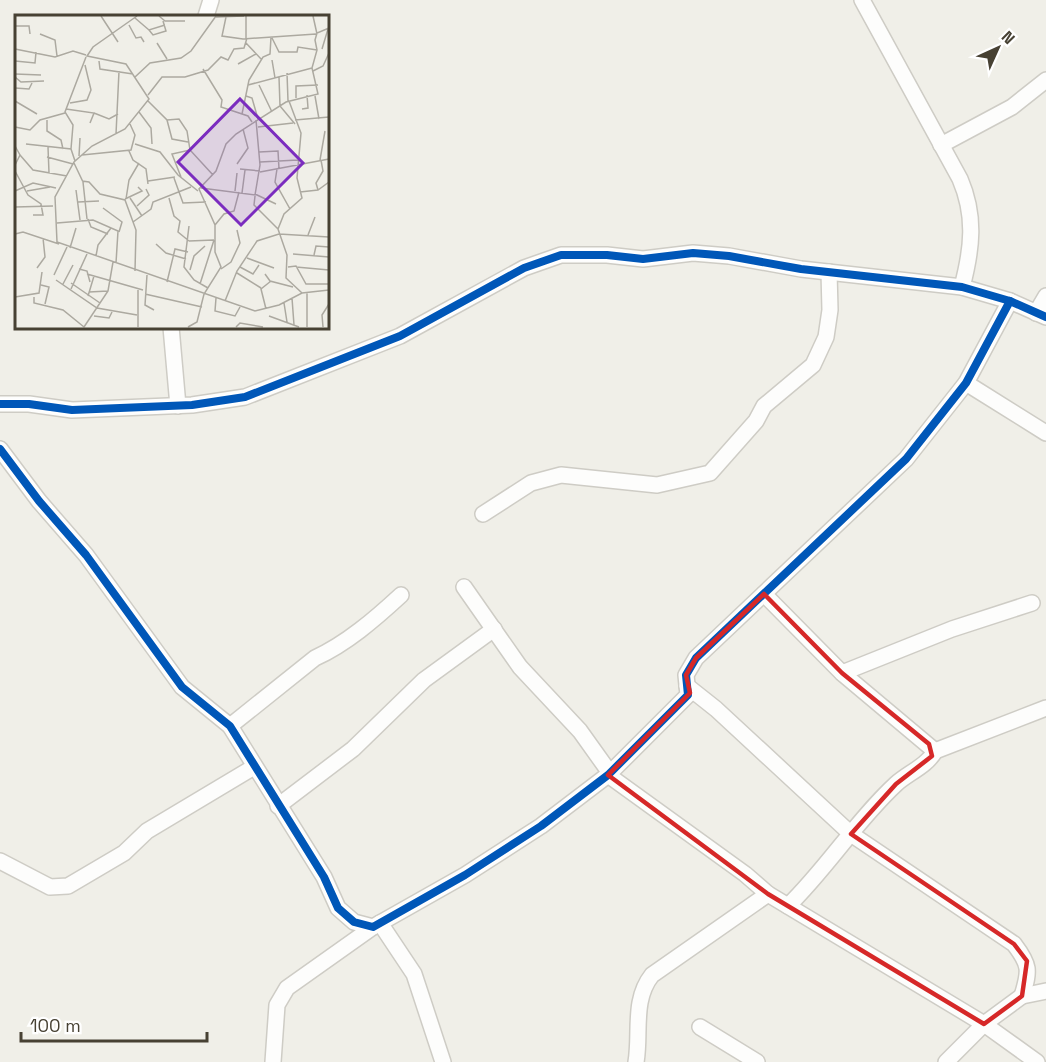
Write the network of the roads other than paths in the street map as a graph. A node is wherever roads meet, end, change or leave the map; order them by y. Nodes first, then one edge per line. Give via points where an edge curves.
1 (862, 0) edge
2 (1046, 80) edge
3 (941, 145) junction
4 (829, 272) junction
5 (962, 287) junction
6 (1046, 296) edge
7 (1010, 301) junction
8 (1041, 315) edge
9 (171, 328) edge
10 (966, 383) junction
11 (0, 404) edge
12 (178, 406) junction
13 (1046, 433) edge
14 (0, 449) edge
15 (483, 514) dead end
16 (464, 587) dead end
17 (764, 594) junction
18 (400, 595) dead end
19 (1032, 603) dead end
20 (494, 629) junction
21 (842, 673) junction
22 (687, 686) junction
23 (1046, 708) edge
24 (230, 726) junction
25 (935, 751) junction
26 (254, 767) junction
27 (609, 774) junction
28 (278, 806) junction
29 (851, 834) junction
30 (0, 861) edge
31 (768, 894) junction
32 (788, 906) junction
33 (377, 925) junction
34 (1046, 991) edge
35 (1022, 996) junction
36 (984, 1024) junction
37 (700, 1027) dead end
38 (273, 1062) edge
39 (443, 1062) edge
40 (636, 1062) edge
41 (757, 1062) edge
42 (946, 1062) edge
43 (1037, 1062) edge

1 - 3 street
2 - 3 street via 1012,107
3 - 5 street via 970,202 970,257
4 - 5 street
4 - 12 street via 693,253 643,259 561,255 524,268 400,336 292,380 245,397
4 - 15 street via 826,337 813,365 764,406 756,421 710,473 657,485 561,475 531,483
5 - 7 street
6 - 8 street
7 - 8 street
7 - 10 street
9 - 12 street
10 - 13 street
10 - 17 street via 906,459
11 - 12 street via 72,410
14 - 24 street via 86,555 182,687
16 - 20 street
17 - 21 street
17 - 22 street via 696,658 686,675
18 - 24 street via 366,626 315,658
19 - 21 street via 952,629
20 - 27 street via 520,667 580,731
20 - 28 street via 423,680 353,750
21 - 25 street
22 - 27 street via 688,695 681,703
22 - 29 street
23 - 25 street
24 - 26 street
25 - 29 street via 896,784
26 - 28 street
26 - 30 street via 147,831 124,853 68,886 50,887
27 - 31 street
27 - 33 street via 541,826
28 - 33 street via 324,877 338,908 354,922
29 - 32 street
29 - 35 street via 1014,944 1027,961 1029,976
31 - 32 street
31 - 40 street via 645,983 640,997
32 - 36 street
33 - 38 street via 287,988 277,1005
33 - 39 street via 414,974
34 - 35 street
35 - 36 street
36 - 42 street
36 - 43 street
37 - 41 street

